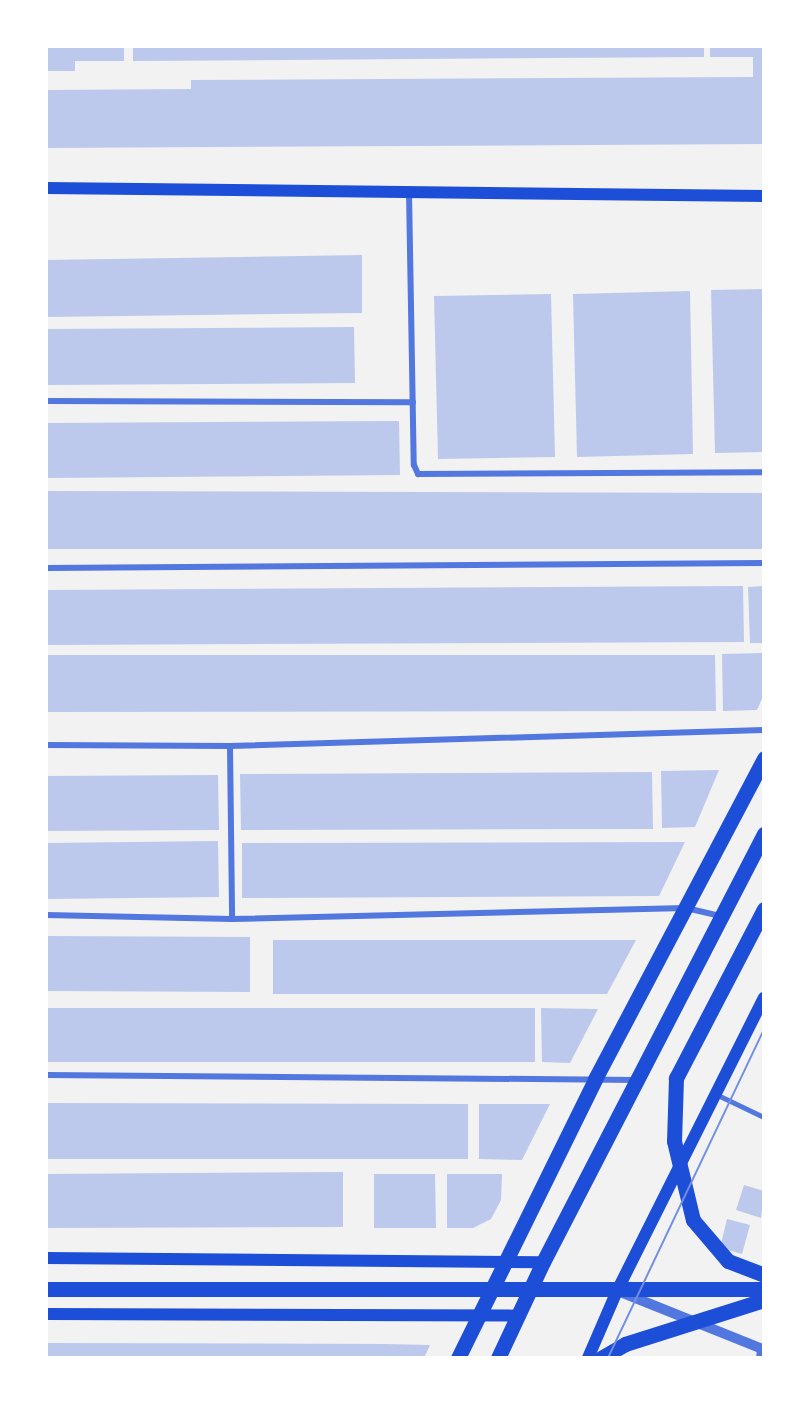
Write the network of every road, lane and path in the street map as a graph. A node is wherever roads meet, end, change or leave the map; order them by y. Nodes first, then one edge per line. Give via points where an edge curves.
1 (46, 188) edge
2 (409, 192) junction
3 (764, 196) edge
4 (46, 401) edge
5 (413, 402) junction
6 (764, 472) edge
7 (764, 563) edge
8 (46, 568) edge
9 (764, 730) edge
10 (46, 745) edge
11 (230, 746) junction
12 (764, 758) edge
13 (764, 834) edge
14 (686, 908) junction
15 (764, 909) edge
16 (46, 915) edge
17 (722, 916) junction
18 (232, 920) junction
19 (762, 1003) edge
20 (46, 1075) edge
21 (595, 1079) junction
22 (637, 1080) junction
23 (716, 1094) junction
24 (764, 1117) edge
25 (46, 1258) edge
26 (543, 1262) junction
27 (505, 1263) junction
28 (764, 1275) edge
29 (46, 1289) edge
30 (764, 1289) edge
31 (617, 1291) junction
32 (764, 1300) edge
33 (46, 1314) edge
34 (478, 1316) junction
35 (517, 1316) junction
36 (762, 1349) edge
37 (458, 1358) edge
38 (498, 1358) edge
39 (588, 1358) edge
40 (601, 1358) edge

1 - 2 main road
2 - 3 main road
2 - 5 street
4 - 5 street
5 - 6 street via 414,465 418,474 426,476
7 - 8 street
9 - 11 street
10 - 11 street
11 - 18 street
12 - 14 main road
13 - 17 main road
14 - 17 street
14 - 18 street
14 - 21 main road
15 - 28 main road via 676,1078 674,1141 693,1220 728,1261
16 - 18 street
17 - 22 main road
19 - 23 main road
20 - 21 street
21 - 22 street
21 - 27 main road
22 - 26 main road
23 - 24 lane
23 - 31 main road
25 - 27 main road
26 - 27 main road
26 - 35 main road
27 - 34 main road
29 - 30 main road
31 - 36 street
31 - 39 main road
32 - 40 main road via 625,1344
33 - 34 main road
34 - 35 main road
34 - 37 main road
35 - 38 main road

